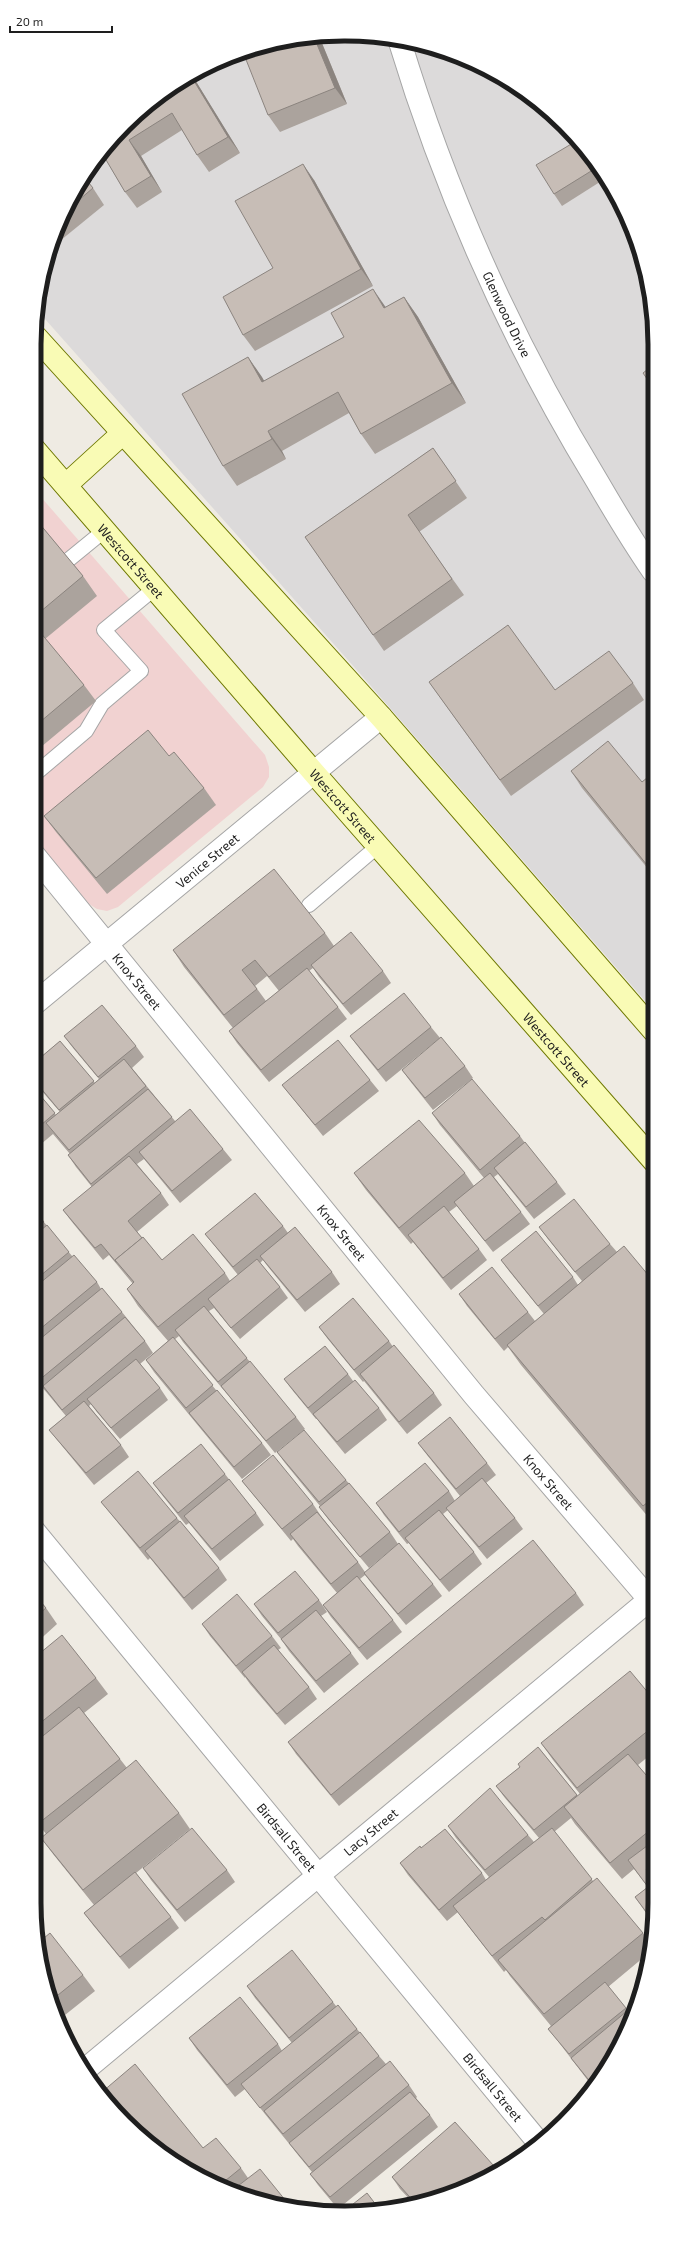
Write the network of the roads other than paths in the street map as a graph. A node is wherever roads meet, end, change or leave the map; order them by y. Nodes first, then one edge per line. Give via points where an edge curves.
1 (401, 47) edge
2 (41, 343) edge
3 (123, 433) junction
4 (41, 459) edge
5 (66, 485) junction
6 (105, 530) junction
7 (648, 563) edge
8 (41, 582) edge
9 (154, 588) junction
10 (381, 717) junction
11 (41, 769) edge
12 (314, 774) junction
13 (378, 846) junction
14 (41, 864) edge
15 (309, 905) dead end
16 (106, 943) junction
17 (41, 998) edge
18 (648, 1024) edge
19 (648, 1154) edge
20 (41, 1539) edge
21 (648, 1595) edge
22 (648, 1605) edge
23 (318, 1874) junction
24 (89, 2066) edge
25 (535, 2138) edge

1 - 7 street, Glenwood Drive via 417,100 490,284 562,424
2 - 3 main road
3 - 5 main road
3 - 10 main road
4 - 5 main road, Westcott Street
5 - 6 main road, Westcott Street
6 - 8 lane
6 - 9 main road, Westcott Street
9 - 11 lane via 104,630 141,671 102,704 86,731
9 - 12 main road, Westcott Street
10 - 12 street, Venice Street
10 - 18 main road
12 - 13 main road, Westcott Street
12 - 16 street, Venice Street
13 - 15 lane
13 - 19 main road, Westcott Street
14 - 16 street, Knox Street
16 - 17 street, Venice Street
16 - 21 street, Knox Street via 474,1394
20 - 23 street, Birdsall Street
22 - 23 street, Lacy Street
23 - 24 street, Lacy Street
23 - 25 street, Birdsall Street

